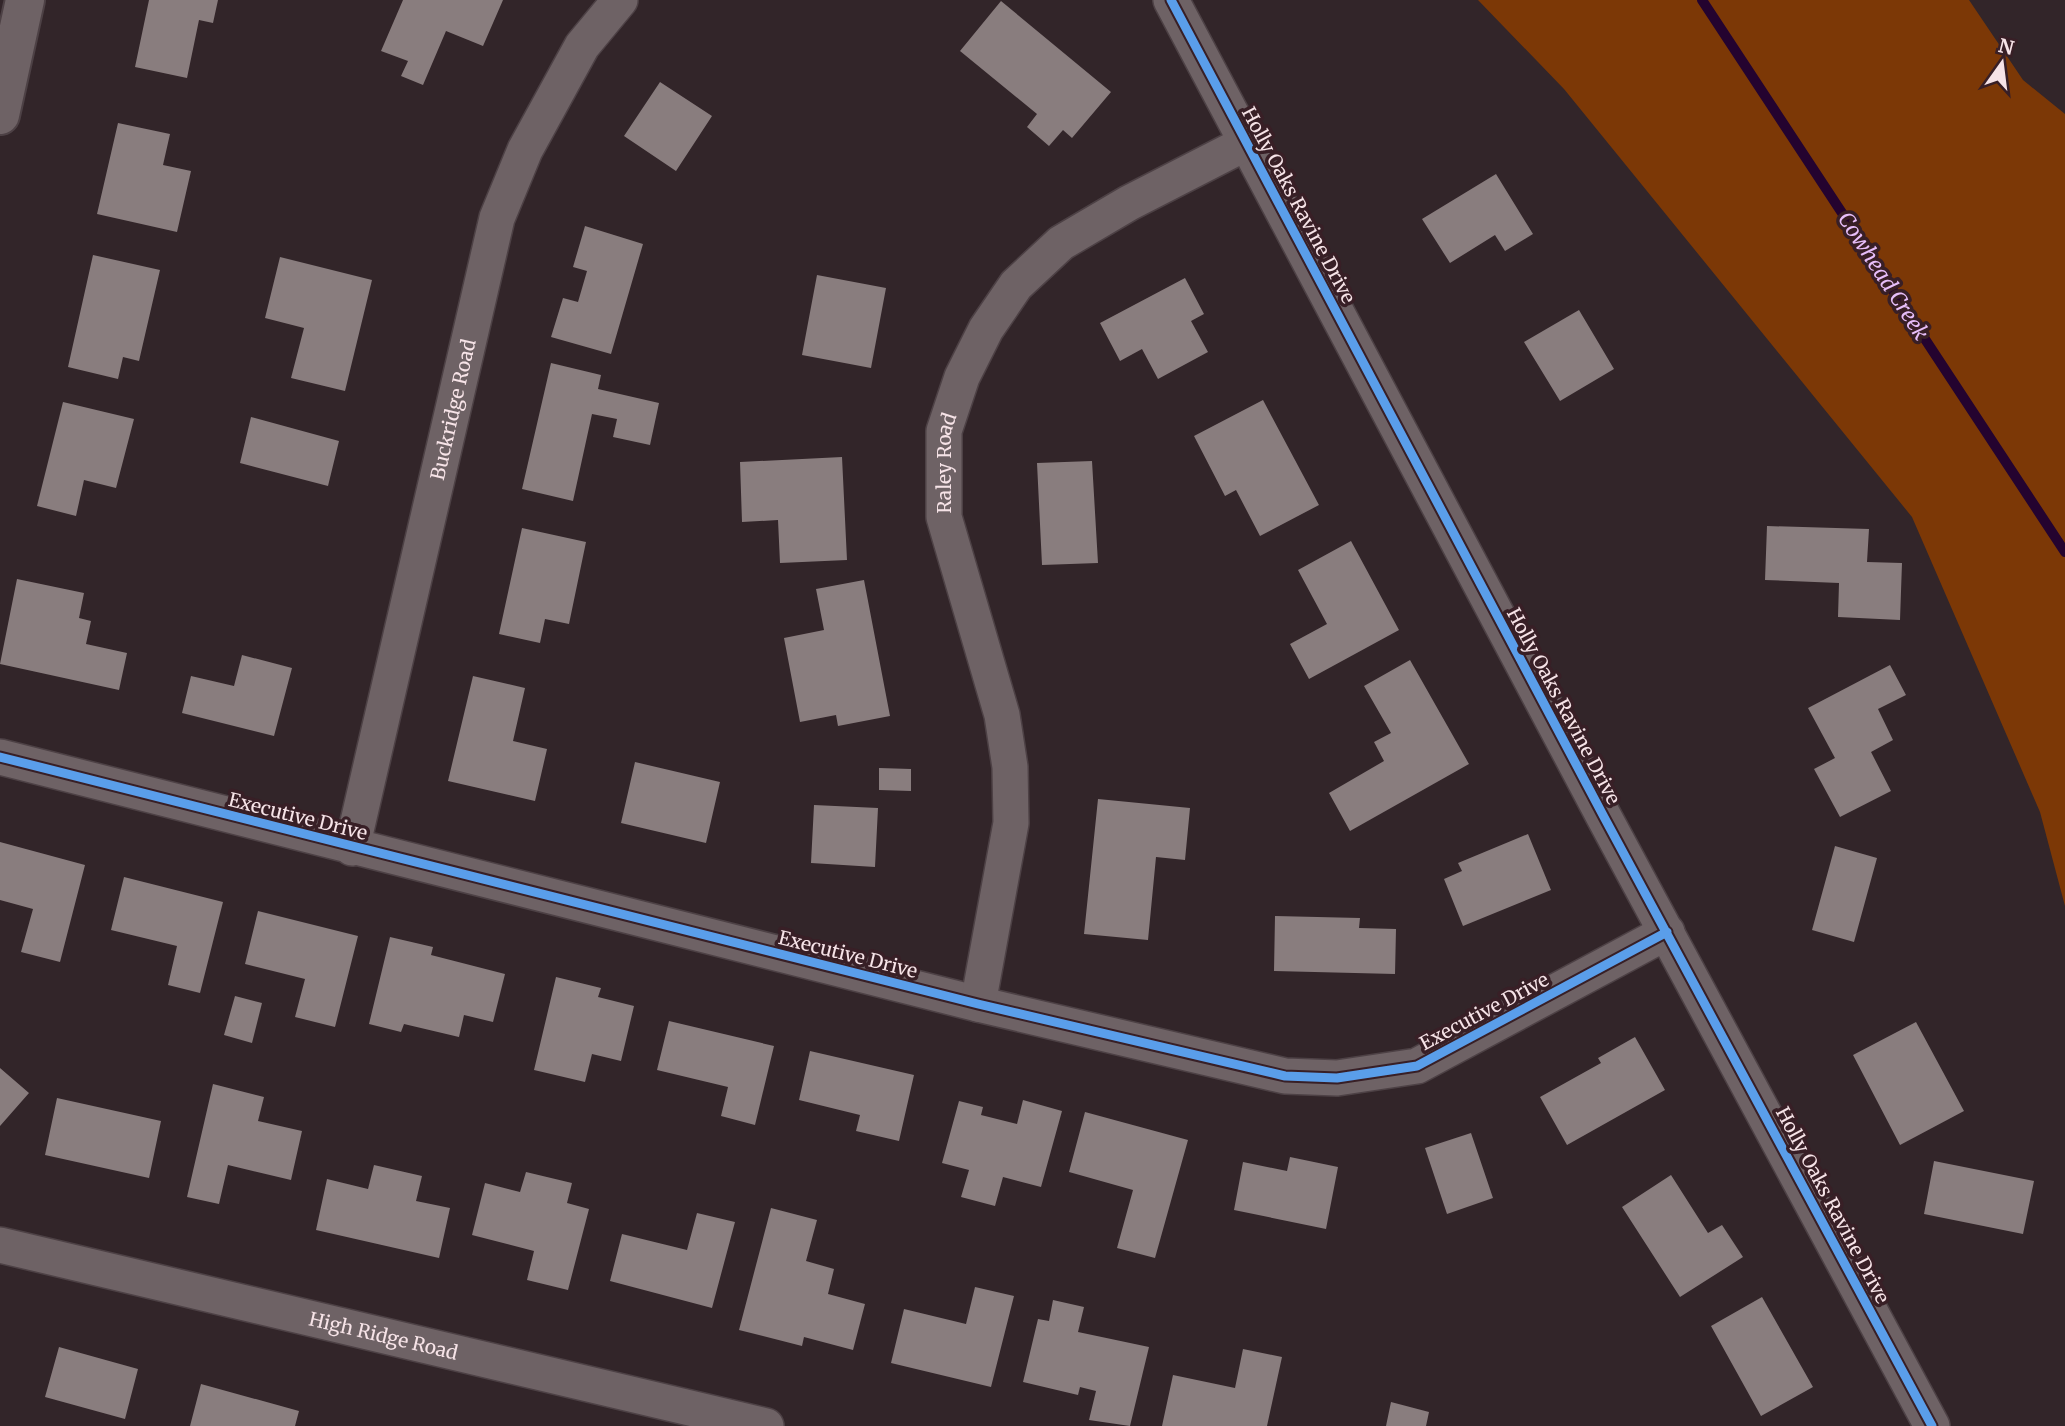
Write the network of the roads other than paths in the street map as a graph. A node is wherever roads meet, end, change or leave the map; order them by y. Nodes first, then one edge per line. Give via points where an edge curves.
1 (25, 0) edge
2 (620, 0) edge
3 (1171, 0) edge
4 (0, 115) edge
5 (1246, 143) junction
6 (0, 757) edge
7 (352, 848) junction
8 (1667, 932) junction
9 (978, 1004) junction
10 (0, 1245) edge
11 (766, 1426) edge
12 (1932, 1426) edge

1 - 4 main road
2 - 7 street, Buckridge Road via 582,46 525,150 498,218
3 - 5 street, Holly Oaks Ravine Drive
5 - 8 street, Holly Oaks Ravine Drive
5 - 9 street, Raley Road via 1061,243 1016,285 986,329 962,377 944,430 944,517 1002,715 1010,767 1011,823
6 - 7 street, Executive Drive
7 - 9 street, Executive Drive
8 - 9 street, Executive Drive via 1417,1066 1337,1078 1285,1076
8 - 12 street, Holly Oaks Ravine Drive
10 - 11 street, High Ridge Road

